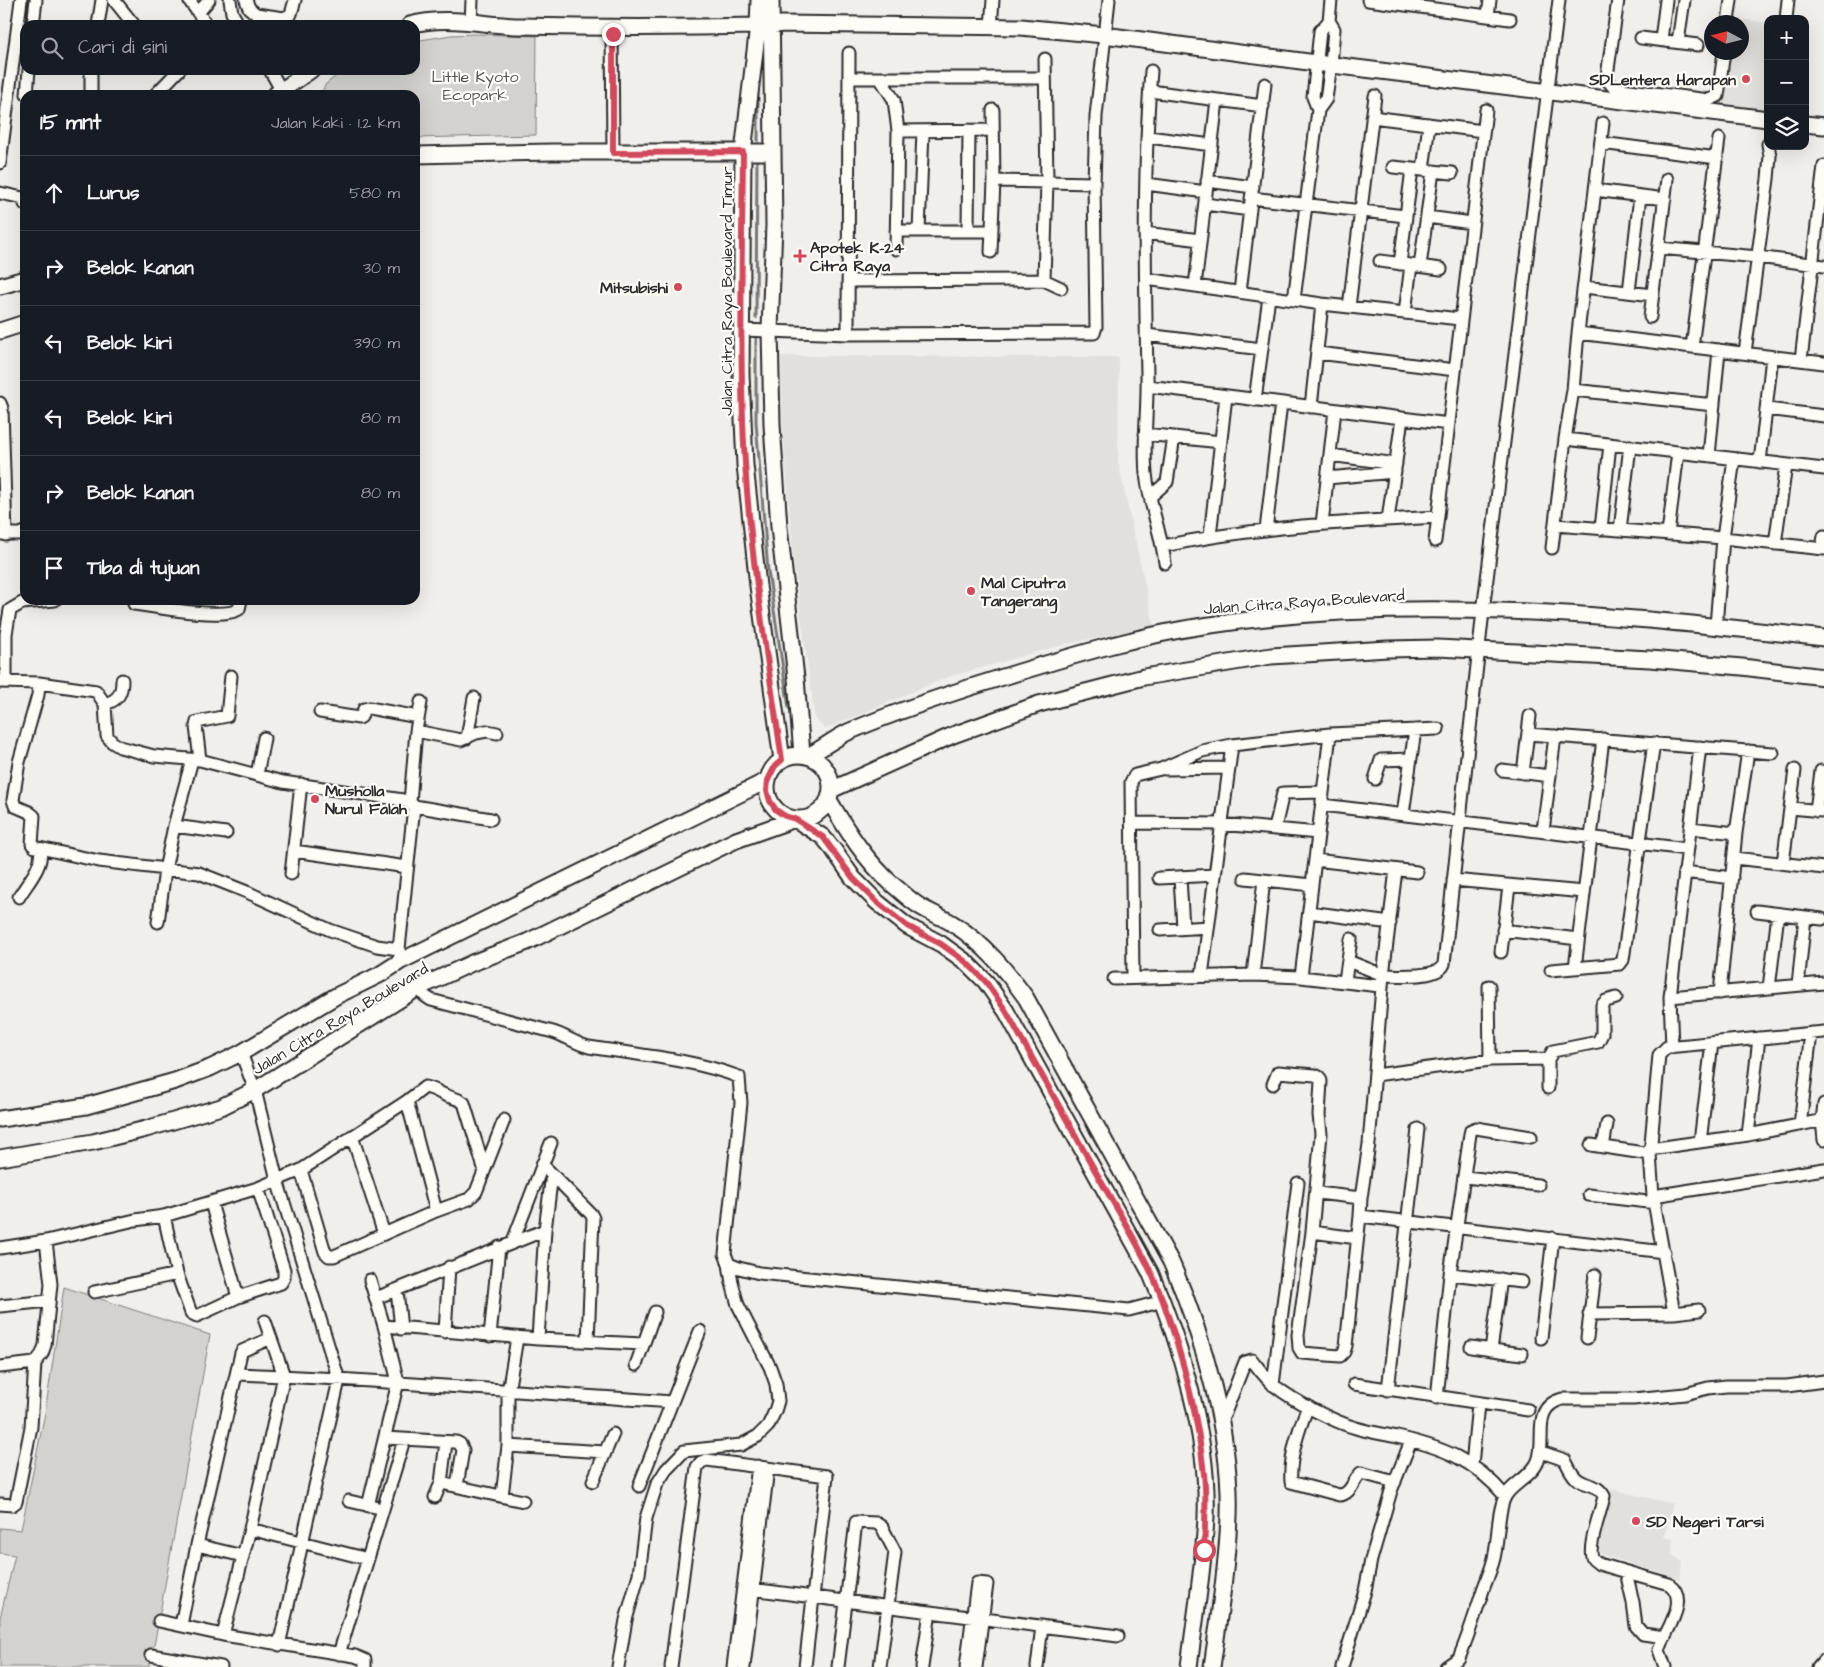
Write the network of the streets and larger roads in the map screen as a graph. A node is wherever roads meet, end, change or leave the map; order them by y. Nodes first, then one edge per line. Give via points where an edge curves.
1 (21, 0) edge
2 (36, 0) edge
3 (102, 0) edge
4 (114, 0) edge
5 (189, 0) edge
6 (209, 0) edge
7 (230, 0) edge
8 (246, 0) edge
9 (295, 0) edge
10 (472, 0) edge
11 (759, 0) edge
12 (771, 0) edge
13 (993, 0) edge
14 (1109, 0) edge
15 (1331, 0) edge
16 (1368, 0) edge
17 (1490, 0) edge
18 (1559, 0) edge
19 (1618, 0) edge
20 (1666, 0) edge
21 (1684, 0) edge
22 (1731, 0) edge
23 (1788, 0) edge
24 (1388, 1) edge
25 (1440, 5) edge
26 (198, 13) junction
27 (1729, 15) edge
28 (1786, 15) edge
29 (1488, 16) junction
30 (1510, 19) dead end
31 (34, 20) edge
32 (99, 20) edge
33 (130, 20) edge
34 (203, 20) edge
35 (236, 20) edge
36 (420, 23) edge
37 (471, 23) junction
38 (764, 26) junction
39 (991, 27) junction
40 (612, 31) junction
41 (1641, 38) dead end
42 (1660, 40) junction
43 (1103, 41) junction
44 (1678, 42) junction
45 (1698, 45) dead end
46 (849, 53) dead end
47 (1045, 58) dead end
48 (1723, 60) edge
49 (1323, 69) junction
50 (1151, 71) dead end
51 (29, 75) edge
52 (91, 75) edge
53 (172, 75) edge
54 (272, 75) edge
55 (304, 75) edge
56 (850, 78) junction
57 (880, 78) junction
58 (1045, 78) junction
59 (1265, 84) dead end
60 (10, 87) junction
61 (27, 90) edge
62 (91, 90) edge
63 (159, 90) edge
64 (279, 90) edge
65 (284, 90) edge
66 (20, 91) edge
67 (1150, 91) junction
68 (1374, 96) dead end
69 (1548, 97) junction
70 (1217, 100) junction
71 (1262, 106) junction
72 (993, 110) dead end
73 (1318, 110) junction
74 (1486, 110) dead end
75 (1372, 117) junction
76 (1764, 119) edge
77 (1603, 123) dead end
78 (1429, 124) junction
79 (1809, 124) edge
80 (1824, 126) edge
81 (970, 130) junction
82 (993, 130) junction
83 (898, 131) junction
84 (923, 131) junction
85 (1483, 131) junction
86 (1148, 137) junction
87 (1719, 139) dead end
88 (1212, 144) junction
89 (1601, 144) junction
90 (1774, 151) edge
91 (757, 152) junction
92 (613, 153) junction
93 (420, 155) edge
94 (1717, 158) junction
95 (0, 162) edge
96 (1824, 166) edge
97 (1393, 167) dead end
98 (1423, 170) junction
99 (1824, 170) edge
100 (1452, 173) dead end
101 (1667, 179) dead end
102 (994, 181) junction
103 (1047, 181) junction
104 (1094, 184) junction
105 (1146, 184) junction
106 (1595, 190) junction
107 (1206, 192) junction
108 (1252, 192) junction
109 (0, 193) edge
110 (1640, 196) junction
111 (20, 198) edge
112 (1664, 199) junction
113 (1305, 205) junction
114 (1250, 210) junction
115 (1360, 211) junction
116 (1405, 216) junction
117 (1427, 217) junction
118 (1472, 223) junction
119 (896, 231) junction
120 (919, 231) junction
121 (968, 231) junction
122 (991, 231) junction
123 (1145, 233) junction
124 (1200, 240) junction
125 (1658, 248) junction
126 (896, 250) dead end
127 (991, 252) dead end
128 (1704, 253) junction
129 (1758, 257) junction
130 (1380, 261) dead end
131 (1410, 265) junction
132 (1818, 266) edge
133 (1441, 269) dead end
134 (1146, 279) junction
135 (20, 280) edge
136 (1044, 280) junction
137 (848, 281) junction
138 (0, 286) edge
139 (1195, 286) junction
140 (1584, 287) junction
141 (1061, 288) dead end
142 (1240, 292) junction
143 (1628, 292) junction
144 (1653, 295) junction
145 (1269, 296) junction
146 (1294, 300) junction
147 (1322, 304) junction
148 (1349, 306) junction
149 (1405, 313) junction
150 (1650, 317) dead end
151 (1460, 320) junction
152 (20, 325) edge
153 (744, 330) junction
154 (766, 330) junction
155 (0, 331) edge
156 (1578, 333) junction
157 (848, 334) junction
158 (1146, 335) junction
159 (1692, 347) junction
160 (1262, 349) junction
161 (1719, 350) junction
162 (1318, 353) junction
163 (1745, 353) junction
164 (1772, 357) junction
165 (1801, 360) junction
166 (1824, 363) edge
167 (1455, 370) junction
168 (1148, 386) junction
169 (1573, 390) junction
170 (1226, 396) junction
171 (1255, 400) junction
172 (0, 402) edge
173 (1281, 403) junction
174 (1714, 405) junction
175 (1311, 407) junction
176 (1767, 409) junction
177 (1335, 410) junction
178 (1824, 416) edge
179 (1402, 418) junction
180 (1449, 424) junction
181 (1145, 434) junction
182 (1174, 437) junction
183 (1565, 439) junction
184 (1220, 442) junction
185 (1610, 444) junction
186 (1630, 446) junction
187 (1678, 452) junction
188 (1330, 455) junction
189 (1709, 456) junction
190 (1734, 459) junction
191 (1760, 462) junction
192 (1786, 465) junction
193 (1395, 468) junction
194 (1824, 469) edge
195 (1327, 478) junction
196 (1150, 496) junction
197 (1438, 517) junction
198 (1388, 520) junction
199 (1322, 524) junction
200 (1555, 525) junction
201 (1601, 529) junction
202 (1266, 530) junction
203 (1620, 530) junction
204 (20, 533) edge
205 (1668, 534) junction
206 (3, 535) edge
207 (1210, 536) junction
208 (1824, 536) edge
209 (1724, 538) junction
210 (1435, 541) dead end
211 (1775, 544) junction
212 (1163, 546) junction
213 (1552, 548) dead end
214 (1823, 549) edge
215 (1165, 563) dead end
216 (20, 604) edge
217 (177, 605) edge
218 (241, 605) edge
219 (1483, 611) junction
220 (1716, 626) junction
221 (1824, 638) edge
222 (1480, 650) junction
223 (231, 676) dead end
224 (1824, 677) edge
225 (122, 680) dead end
226 (3, 682) edge
227 (39, 683) junction
228 (474, 698) dead end
229 (421, 702) dead end
230 (105, 704) junction
231 (320, 712) dead end
232 (1530, 716) dead end
233 (418, 717) junction
234 (1438, 728) dead end
235 (416, 730) junction
236 (1415, 730) junction
237 (498, 733) dead end
238 (1330, 734) junction
239 (1528, 734) junction
240 (1555, 736) junction
241 (264, 738) dead end
242 (467, 738) junction
243 (1603, 739) junction
244 (1654, 743) junction
245 (1232, 745) junction
246 (1700, 747) junction
247 (1748, 751) junction
248 (1773, 753) dead end
249 (805, 756) junction
250 (196, 760) junction
251 (782, 760) junction
252 (1411, 760) junction
253 (1228, 768) junction
254 (1161, 769) junction
255 (1502, 770) dead end
256 (1795, 770) dead end
257 (1821, 772) dead end
258 (1523, 773) junction
259 (257, 775) junction
260 (1550, 776) junction
261 (1375, 779) dead end
262 (768, 780) junction
263 (301, 784) junction
264 (1323, 792) junction
265 (830, 795) junction
266 (412, 804) junction
267 (1322, 805) junction
268 (1791, 808) junction
269 (1820, 811) edge
270 (1403, 814) junction
271 (491, 819) dead end
272 (795, 819) junction
273 (1461, 821) junction
274 (1132, 823) junction
275 (1221, 824) junction
276 (174, 826) junction
277 (1275, 828) junction
278 (1690, 828) junction
279 (1543, 831) junction
280 (226, 833) dead end
281 (1318, 833) junction
282 (1736, 833) junction
283 (1591, 837) junction
284 (1641, 843) junction
285 (40, 849) junction
286 (1687, 849) junction
287 (294, 851) junction
288 (1734, 858) junction
289 (1315, 860) junction
290 (1783, 863) junction
291 (407, 867) junction
292 (1824, 868) edge
293 (165, 870) junction
294 (1396, 870) junction
295 (1417, 872) dead end
296 (1684, 872) junction
297 (291, 874) dead end
298 (1215, 875) junction
299 (1180, 877) junction
300 (1159, 878) dead end
301 (1245, 878) dead end
302 (1732, 878) junction
303 (1264, 880) junction
304 (1453, 880) junction
305 (1312, 886) junction
306 (1509, 886) junction
307 (1584, 892) junction
308 (19, 897) dead end
309 (1757, 911) dead end
310 (1309, 912) junction
311 (1778, 914) junction
312 (1805, 917) junction
313 (1822, 919) dead end
314 (158, 922) dead end
315 (1390, 923) junction
316 (1208, 926) junction
317 (1183, 928) junction
318 (1160, 930) dead end
319 (1503, 930) junction
320 (1351, 938) dead end
321 (1578, 939) junction
322 (1501, 952) dead end
323 (400, 955) junction
324 (1348, 961) junction
325 (1575, 968) junction
326 (1551, 970) dead end
327 (1253, 975) junction
328 (1202, 976) junction
329 (1301, 977) junction
330 (1133, 978) junction
331 (1114, 979) dead end
332 (1345, 981) junction
333 (1382, 981) junction
334 (1824, 983) edge
335 (1489, 986) dead end
336 (1798, 986) junction
337 (418, 988) junction
338 (1769, 988) junction
339 (1720, 993) junction
340 (1616, 998) dead end
341 (1670, 998) junction
342 (1824, 1032) edge
343 (1811, 1033) junction
344 (1759, 1038) junction
345 (1712, 1043) junction
346 (1672, 1047) junction
347 (241, 1053) junction
348 (1548, 1059) junction
349 (1490, 1060) junction
350 (1375, 1075) junction
351 (1273, 1084) dead end
352 (1548, 1088) dead end
353 (255, 1090) junction
354 (407, 1101) junction
355 (1824, 1104) edge
356 (0, 1119) edge
357 (504, 1120) dead end
358 (1823, 1120) edge
359 (1607, 1124) dead end
360 (1800, 1125) junction
361 (1418, 1129) dead end
362 (1748, 1135) junction
363 (352, 1136) junction
364 (1531, 1138) dead end
365 (1824, 1140) edge
366 (1700, 1142) junction
367 (551, 1143) dead end
368 (1591, 1145) dead end
369 (1603, 1146) junction
370 (1650, 1152) junction
371 (0, 1158) edge
372 (542, 1164) junction
373 (484, 1168) junction
374 (1824, 1169) edge
375 (301, 1170) junction
376 (552, 1174) junction
377 (1465, 1177) junction
378 (278, 1180) junction
379 (1298, 1183) dead end
380 (1538, 1185) dead end
381 (258, 1188) junction
382 (1316, 1192) junction
383 (1589, 1195) dead end
384 (1361, 1198) junction
385 (1654, 1200) junction
386 (211, 1203) junction
387 (436, 1211) junction
388 (164, 1216) junction
389 (1360, 1216) junction
390 (1407, 1222) junction
391 (1458, 1227) junction
392 (545, 1230) junction
393 (1312, 1232) junction
394 (384, 1234) junction
395 (1357, 1238) junction
396 (1553, 1238) junction
397 (46, 1241) junction
398 (513, 1241) junction
399 (499, 1247) junction
400 (0, 1248) edge
401 (1664, 1252) junction
402 (729, 1264) junction
403 (449, 1267) junction
404 (177, 1274) junction
405 (1450, 1274) junction
406 (1595, 1275) dead end
407 (1501, 1279) junction
408 (370, 1280) dead end
409 (1522, 1282) dead end
410 (397, 1290) junction
411 (94, 1292) dead end
412 (1185, 1294) junction
413 (238, 1298) junction
414 (376, 1298) junction
415 (1163, 1301) junction
416 (49, 1302) junction
417 (0, 1306) edge
418 (1699, 1310) dead end
419 (656, 1312) dead end
420 (1674, 1313) junction
421 (1589, 1314) junction
422 (265, 1321) dead end
423 (384, 1326) junction
424 (401, 1329) junction
425 (700, 1331) dead end
426 (445, 1332) junction
427 (490, 1336) junction
428 (271, 1338) junction
429 (517, 1338) junction
430 (1541, 1338) dead end
431 (1587, 1338) dead end
432 (538, 1339) junction
433 (588, 1342) junction
434 (643, 1344) junction
435 (1471, 1347) dead end
436 (1491, 1350) junction
437 (1522, 1354) dead end
438 (35, 1363) junction
439 (636, 1365) dead end
440 (0, 1367) edge
441 (237, 1374) junction
442 (284, 1376) junction
443 (339, 1380) junction
444 (1824, 1381) edge
445 (398, 1382) junction
446 (1354, 1384) dead end
447 (1273, 1385) junction
448 (1388, 1390) junction
449 (508, 1392) junction
450 (1437, 1398) junction
451 (672, 1402) junction
452 (1478, 1404) junction
453 (1308, 1406) junction
454 (1528, 1410) dead end
455 (1219, 1416) junction
456 (613, 1434) dead end
457 (385, 1438) junction
458 (404, 1440) junction
459 (1411, 1441) junction
460 (446, 1442) junction
461 (508, 1446) junction
462 (605, 1452) junction
463 (1541, 1452) junction
464 (1472, 1465) junction
465 (763, 1467) junction
466 (593, 1480) dead end
467 (1395, 1482) junction
468 (441, 1483) junction
469 (457, 1486) junction
470 (639, 1486) dead end
471 (502, 1496) junction
472 (1505, 1496) junction
473 (435, 1497) dead end
474 (349, 1501) dead end
475 (522, 1501) dead end
476 (0, 1504) edge
477 (368, 1506) junction
478 (383, 1509) junction
479 (250, 1529) junction
480 (301, 1541) junction
481 (197, 1545) junction
482 (243, 1556) junction
483 (368, 1559) junction
484 (1626, 1572) junction
485 (748, 1589) junction
486 (813, 1597) junction
487 (846, 1601) junction
488 (888, 1606) junction
489 (930, 1612) junction
490 (977, 1618) junction
491 (159, 1621) dead end
492 (180, 1625) junction
493 (1042, 1626) junction
494 (223, 1635) junction
495 (1118, 1636) dead end
496 (1665, 1637) junction
497 (279, 1645) junction
498 (339, 1654) junction
499 (151, 1655) dead end
500 (1824, 1660) edge
501 (221, 1667) edge
502 (365, 1667) edge
503 (618, 1667) edge
504 (671, 1667) edge
505 (733, 1667) edge
506 (744, 1667) edge
507 (804, 1667) edge
508 (838, 1667) edge
509 (880, 1667) edge
510 (922, 1667) edge
511 (966, 1667) edge
512 (976, 1667) edge
513 (1037, 1667) edge
514 (1189, 1667) edge
515 (1212, 1667) edge
516 (1342, 1667) edge
517 (1446, 1667) edge
518 (1665, 1667) edge
519 (1818, 1667) edge

1 - 60 street
2 - 31 street
3 - 32 street
4 - 33 street
5 - 26 street
6 - 26 street
7 - 35 street
8 - 9 street via 256,14 284,18 291,14
10 - 37 street
11 - 38 street, Jalan Citra Raya Boulevard Timur
12 - 38 street, Jalan Citra Raya Boulevard Timur
13 - 39 street
14 - 43 street
15 - 49 street via 1329,21 1334,29
16 - 24 street
17 - 29 street
18 - 69 street
19 - 48 street via 1607,76 1614,88 1714,99 1718,96
20 - 42 street
21 - 44 street
22 - 27 street
23 - 28 street
24 - 25 street
25 - 29 street
26 - 34 street
29 - 30 street
36 - 37 street via 436,20
37 - 40 street
38 - 39 street
38 - 40 street
38 - 91 street, Jalan Citra Raya Boulevard Timur
38 - 91 street, Jalan Citra Raya Boulevard Timur
39 - 43 street via 1021,27
40 - 92 street
41 - 42 street
42 - 44 street
43 - 49 street
43 - 104 street
44 - 45 street
46 - 56 street
47 - 58 street
49 - 69 street
49 - 73 street via 1313,97
49 - 73 street via 1327,91 1326,99
50 - 67 street
51 - 61 street
52 - 62 street
53 - 63 street
54 - 64 street
55 - 65 street
56 - 57 street
56 - 137 street
57 - 58 street
57 - 83 street via 894,100
58 - 103 street
59 - 71 street
60 - 66 street
60 - 95 street
67 - 70 street
67 - 86 street
68 - 75 street
69 - 76 street
69 - 219 street
70 - 71 street
70 - 88 street
71 - 108 street
72 - 82 street
73 - 113 street
74 - 85 street
75 - 78 street
75 - 115 street
77 - 89 street
78 - 85 street
78 - 98 street
79 - 80 street
81 - 82 street
81 - 84 street
81 - 121 street
82 - 102 street
83 - 84 street
83 - 119 street
84 - 120 street
85 - 118 street
86 - 88 street
86 - 105 street
87 - 94 street
88 - 107 street
89 - 94 street
89 - 106 street
90 - 129 street
91 - 92 street
91 - 153 street, Jalan Citra Raya Boulevard Timur
91 - 154 street, Jalan Citra Raya Boulevard Timur via 773,260
92 - 93 street
94 - 128 street
96 - 99 street
97 - 98 street
98 - 100 street
98 - 116 street
98 - 117 street
99 - 132 street
101 - 112 street
102 - 103 street
102 - 122 street
103 - 104 street
103 - 136 street
104 - 157 street via 1094,333
105 - 107 street
105 - 123 street
106 - 110 street
106 - 140 street
107 - 108 street
107 - 114 street
107 - 124 street
108 - 113 street
108 - 114 street
109 - 111 street
110 - 112 street
110 - 143 street
112 - 125 street
113 - 115 street
113 - 146 street
114 - 142 street
115 - 116 street
115 - 148 street
116 - 131 street
117 - 118 street
117 - 131 street
118 - 151 street
119 - 120 street
119 - 126 street
120 - 121 street
121 - 122 street
122 - 127 street
123 - 124 street
123 - 134 street
124 - 139 street
125 - 128 street
125 - 144 street
128 - 129 street
128 - 159 street
129 - 132 street
129 - 163 street
130 - 131 street
131 - 133 street
131 - 149 street
132 - 165 street
134 - 139 street
134 - 158 street
135 - 138 street
136 - 137 street
136 - 141 street
137 - 157 street
139 - 142 street
140 - 143 street
140 - 156 street
142 - 145 street
143 - 144 street
144 - 150 street
145 - 146 street
145 - 160 street
146 - 147 street
147 - 148 street
147 - 162 street
148 - 149 street
149 - 151 street
151 - 167 street
152 - 155 street
153 - 154 street
153 - 251 street, Jalan Citra Raya Boulevard Timur via 741,374 745,465
154 - 157 street
154 - 249 street, Jalan Citra Raya Boulevard Timur via 779,527
156 - 159 street
156 - 169 street
158 - 160 street
158 - 168 street
159 - 161 street
160 - 171 street
161 - 163 street
161 - 174 street
162 - 167 street
162 - 175 street
163 - 164 street
164 - 165 street
164 - 176 street
165 - 166 street
167 - 180 street
168 - 170 street
168 - 181 street
169 - 174 street
169 - 183 street
170 - 171 street
170 - 184 street
171 - 173 street
172 - 206 street
173 - 175 street
173 - 202 street
174 - 189 street
175 - 177 street
176 - 178 street
176 - 191 street
177 - 179 street
177 - 188 street
179 - 180 street
179 - 193 street
180 - 197 street
181 - 182 street
181 - 196 street
182 - 184 street
182 - 196 street via 1167,482
183 - 185 street
183 - 200 street
184 - 207 street
185 - 186 street
185 - 201 street
186 - 187 street
186 - 203 street
187 - 189 street
187 - 205 street
188 - 193 street
188 - 195 street
189 - 190 street
190 - 191 street
190 - 209 street
191 - 192 street
192 - 194 street
192 - 211 street
193 - 195 street
193 - 198 street
195 - 199 street
196 - 212 street
197 - 198 street
197 - 210 street
198 - 199 street
199 - 202 street
200 - 201 street
200 - 213 street
201 - 203 street
202 - 207 street
203 - 205 street
204 - 206 street
205 - 209 street
207 - 212 street
208 - 214 street
209 - 211 street
209 - 220 street
211 - 214 street
212 - 215 street
216 - 226 street via 10,610
217 - 218 street via 214,614 228,613
219 - 220 street, Jalan Citra Raya Boulevard via 1610,616
219 - 222 street
219 - 249 street, Jalan Citra Raya Boulevard via 1400,610 1287,616 1146,636 984,682 845,734
220 - 221 street, Jalan Citra Raya Boulevard
222 - 224 street via 1650,659
222 - 265 street via 1438,648 1302,654 1144,677 1039,704 953,735
222 - 273 street
223 - 250 street via 227,716 198,722 196,726
225 - 230 street via 120,694
226 - 227 street
227 - 230 street via 96,692
227 - 285 street via 13,800 15,806 34,816 32,844
228 - 242 street
229 - 233 street
230 - 250 street via 107,736 120,747 154,756
231 - 233 street via 358,718 364,709 369,708
232 - 239 street
233 - 235 street
234 - 236 street
235 - 242 street via 461,740
235 - 266 street
236 - 238 street
236 - 252 street
237 - 242 street via 480,732
238 - 245 street
238 - 264 street
239 - 240 street
239 - 258 street
240 - 243 street
240 - 260 street
241 - 259 street
243 - 244 street
243 - 283 street
244 - 246 street
244 - 284 street
245 - 253 street
245 - 254 street via 1202,751
246 - 247 street
246 - 278 street
247 - 248 street
247 - 282 street
249 - 251 street
249 - 265 street via 823,765 828,773
250 - 259 street
250 - 276 street
251 - 262 street
252 - 261 street via 1381,760
252 - 270 street
253 - 254 street
253 - 275 street
254 - 274 street via 1135,775 1132,779
255 - 258 street
256 - 268 street
257 - 269 street
258 - 260 street
259 - 263 street
260 - 279 street
262 - 272 street via 769,796 776,810
262 - 323 street, Jalan Citra Raya Boulevard
263 - 266 street
263 - 287 street
264 - 267 street
264 - 277 street via 1283,793
265 - 272 street via 823,809 815,815
265 - 412 street via 851,836 871,863 919,906 954,924 982,944 1004,967 1026,998 1147,1215
266 - 271 street
266 - 291 street
267 - 270 street
267 - 281 street
268 - 269 street
268 - 290 street
270 - 273 street
272 - 337 street, Jalan Citra Raya Boulevard via 736,840 527,942
272 - 415 street via 823,837 853,878 877,902 907,926 966,962 986,982 1006,1011 1126,1226
273 - 279 street
273 - 304 street
274 - 275 street
274 - 330 street
275 - 277 street
275 - 298 street
276 - 280 street
276 - 293 street
277 - 281 street
278 - 282 street
278 - 286 street
279 - 283 street
281 - 289 street
282 - 288 street
283 - 284 street
283 - 307 street
284 - 286 street
284 - 325 street via 1622,962
285 - 293 street
285 - 308 street via 39,864
286 - 296 street
287 - 291 street
287 - 297 street
288 - 290 street
288 - 302 street
289 - 294 street
289 - 305 street
290 - 292 street
291 - 323 street
293 - 314 street
293 - 323 street via 199,873 330,930
294 - 295 street
294 - 315 street
296 - 302 street
296 - 341 street
298 - 299 street
298 - 316 street
299 - 300 street
299 - 317 street
301 - 303 street
302 - 339 street
303 - 305 street
303 - 327 street
304 - 306 street
304 - 333 street via 1442,968 1432,974
305 - 310 street
306 - 307 street
306 - 319 street
307 - 321 street
309 - 311 street
310 - 315 street
310 - 329 street
311 - 312 street
311 - 338 street
312 - 313 street
312 - 336 street
315 - 333 street
316 - 317 street
316 - 328 street
317 - 318 street
319 - 321 street
319 - 322 street
320 - 324 street
321 - 325 street
323 - 347 street, Jalan Citra Raya Boulevard via 379,975 336,996
324 - 332 street
324 - 333 street
325 - 326 street
327 - 328 street
327 - 329 street
328 - 330 street
329 - 332 street
330 - 331 street
332 - 333 street
333 - 350 street
334 - 336 street
335 - 349 street
336 - 338 street
337 - 353 street, Jalan Citra Raya Boulevard
337 - 402 street via 431,1000 554,1032 584,1046 683,1062 739,1077 741,1103 725,1254
338 - 339 street
339 - 341 street
340 - 348 street via 1602,1005 1602,1034 1598,1042 1553,1051
341 - 346 street
342 - 343 street
343 - 344 street
343 - 360 street
344 - 345 street
344 - 362 street
345 - 346 street
345 - 366 street
346 - 370 street via 1659,1055
347 - 353 street
347 - 356 street, Jalan Citra Raya Boulevard via 192,1074 126,1096 86,1106
348 - 349 street
348 - 352 street
349 - 350 street
350 - 384 street
351 - 382 street via 1278,1072 1320,1077 1321,1134
353 - 371 street, Jalan Citra Raya Boulevard via 221,1107 146,1129
353 - 378 street
354 - 363 street
354 - 373 street via 425,1087 460,1099
354 - 387 street
355 - 358 street
357 - 373 street
358 - 360 street
358 - 365 street
359 - 369 street
360 - 362 street
361 - 390 street
362 - 366 street
363 - 375 street
363 - 394 street
364 - 377 street via 1476,1128 1471,1130
366 - 370 street
367 - 372 street
368 - 369 street
369 - 370 street
370 - 385 street
372 - 376 street
372 - 398 street
373 - 387 street via 473,1196
374 - 385 street
375 - 378 street
375 - 394 street via 326,1255 334,1256
376 - 392 street
376 - 433 street via 592,1218
377 - 380 street
377 - 391 street
378 - 381 street
378 - 443 street
379 - 447 street
381 - 386 street
381 - 413 street via 284,1278 280,1283
382 - 384 street
382 - 393 street
383 - 385 street
384 - 389 street
385 - 401 street
386 - 388 street
386 - 413 street
387 - 394 street
388 - 397 street
388 - 404 street
389 - 390 street
389 - 395 street
390 - 391 street
390 - 448 street
391 - 396 street
391 - 405 street
392 - 398 street
392 - 432 street
393 - 395 street
393 - 395 street via 1298,1334 1302,1353 1336,1357 1344,1352
396 - 401 street
396 - 430 street
397 - 400 street
397 - 416 street via 51,1272
398 - 399 street
399 - 403 street
399 - 427 street
401 - 420 street
402 - 415 street via 759,1273 1129,1310
402 - 503 street via 738,1304 770,1367 778,1401 768,1426 758,1436 741,1445 684,1452 657,1484 648,1511 639,1574 624,1626
403 - 410 street
403 - 426 street
404 - 411 street
404 - 413 street via 193,1316
405 - 407 street
405 - 450 street
406 - 421 street
407 - 409 street
407 - 436 street
408 - 414 street
410 - 414 street
410 - 424 street
412 - 415 street
412 - 455 street
414 - 423 street
415 - 514 street via 1192,1402 1204,1476 1204,1550
416 - 417 street
416 - 438 street via 44,1350
418 - 420 street
419 - 434 street
420 - 421 street
421 - 431 street
422 - 428 street
423 - 424 street
423 - 445 street
424 - 426 street
425 - 451 street
426 - 427 street
427 - 429 street
428 - 441 street via 242,1351
428 - 442 street
429 - 432 street
429 - 449 street
432 - 433 street
433 - 434 street
434 - 439 street
435 - 436 street
436 - 437 street
438 - 440 street
438 - 476 street via 31,1427 18,1496 15,1504
441 - 442 street
441 - 481 street
442 - 443 street
442 - 479 street
443 - 445 street
443 - 480 street
444 - 463 street via 1787,1386 1726,1386 1633,1399 1562,1399 1546,1408 1540,1428
445 - 449 street
445 - 457 street
446 - 448 street
447 - 453 street
447 - 455 street via 1252,1360 1245,1362 1226,1412
448 - 450 street
449 - 451 street
449 - 461 street
450 - 452 street
451 - 470 street
452 - 454 street
452 - 464 street
453 - 459 street via 1357,1429
453 - 467 street via 1293,1455 1291,1482 1344,1495 1360,1473
455 - 515 street via 1228,1474 1229,1514
456 - 462 street
457 - 458 street
457 - 477 street
458 - 460 street
458 - 478 street
459 - 464 street via 1430,1444
459 - 467 street
460 - 468 street
460 - 469 street via 463,1447
461 - 462 street
461 - 471 street
462 - 466 street
463 - 472 street via 1535,1469
463 - 484 street via 1565,1460 1577,1479 1598,1488 1604,1496 1593,1539 1593,1559
464 - 472 street
465 - 485 street
465 - 486 street via 827,1476
465 - 504 street via 707,1460 697,1467
467 - 516 street
468 - 469 street
468 - 473 street
469 - 471 street
471 - 475 street
472 - 517 street via 1495,1555 1486,1582 1459,1658
474 - 477 street
477 - 478 street
478 - 483 street
479 - 480 street
479 - 482 street
480 - 483 street
480 - 497 street
481 - 482 street
481 - 492 street
482 - 494 street
483 - 498 street
484 - 496 street via 1636,1626 1643,1634
484 - 496 street via 1674,1588 1676,1613
485 - 486 street
485 - 505 street
485 - 506 street
486 - 487 street
486 - 507 street
487 - 488 street
487 - 488 street via 856,1522 876,1523 882,1527 895,1552
487 - 508 street
488 - 489 street
488 - 509 street
489 - 490 street
489 - 510 street
490 - 493 street
490 - 511 street
490 - 512 street
491 - 492 street
492 - 494 street
493 - 495 street
493 - 513 street
494 - 497 street
496 - 518 street via 1659,1650
497 - 498 street
498 - 502 street via 364,1659
499 - 501 street
500 - 519 street

